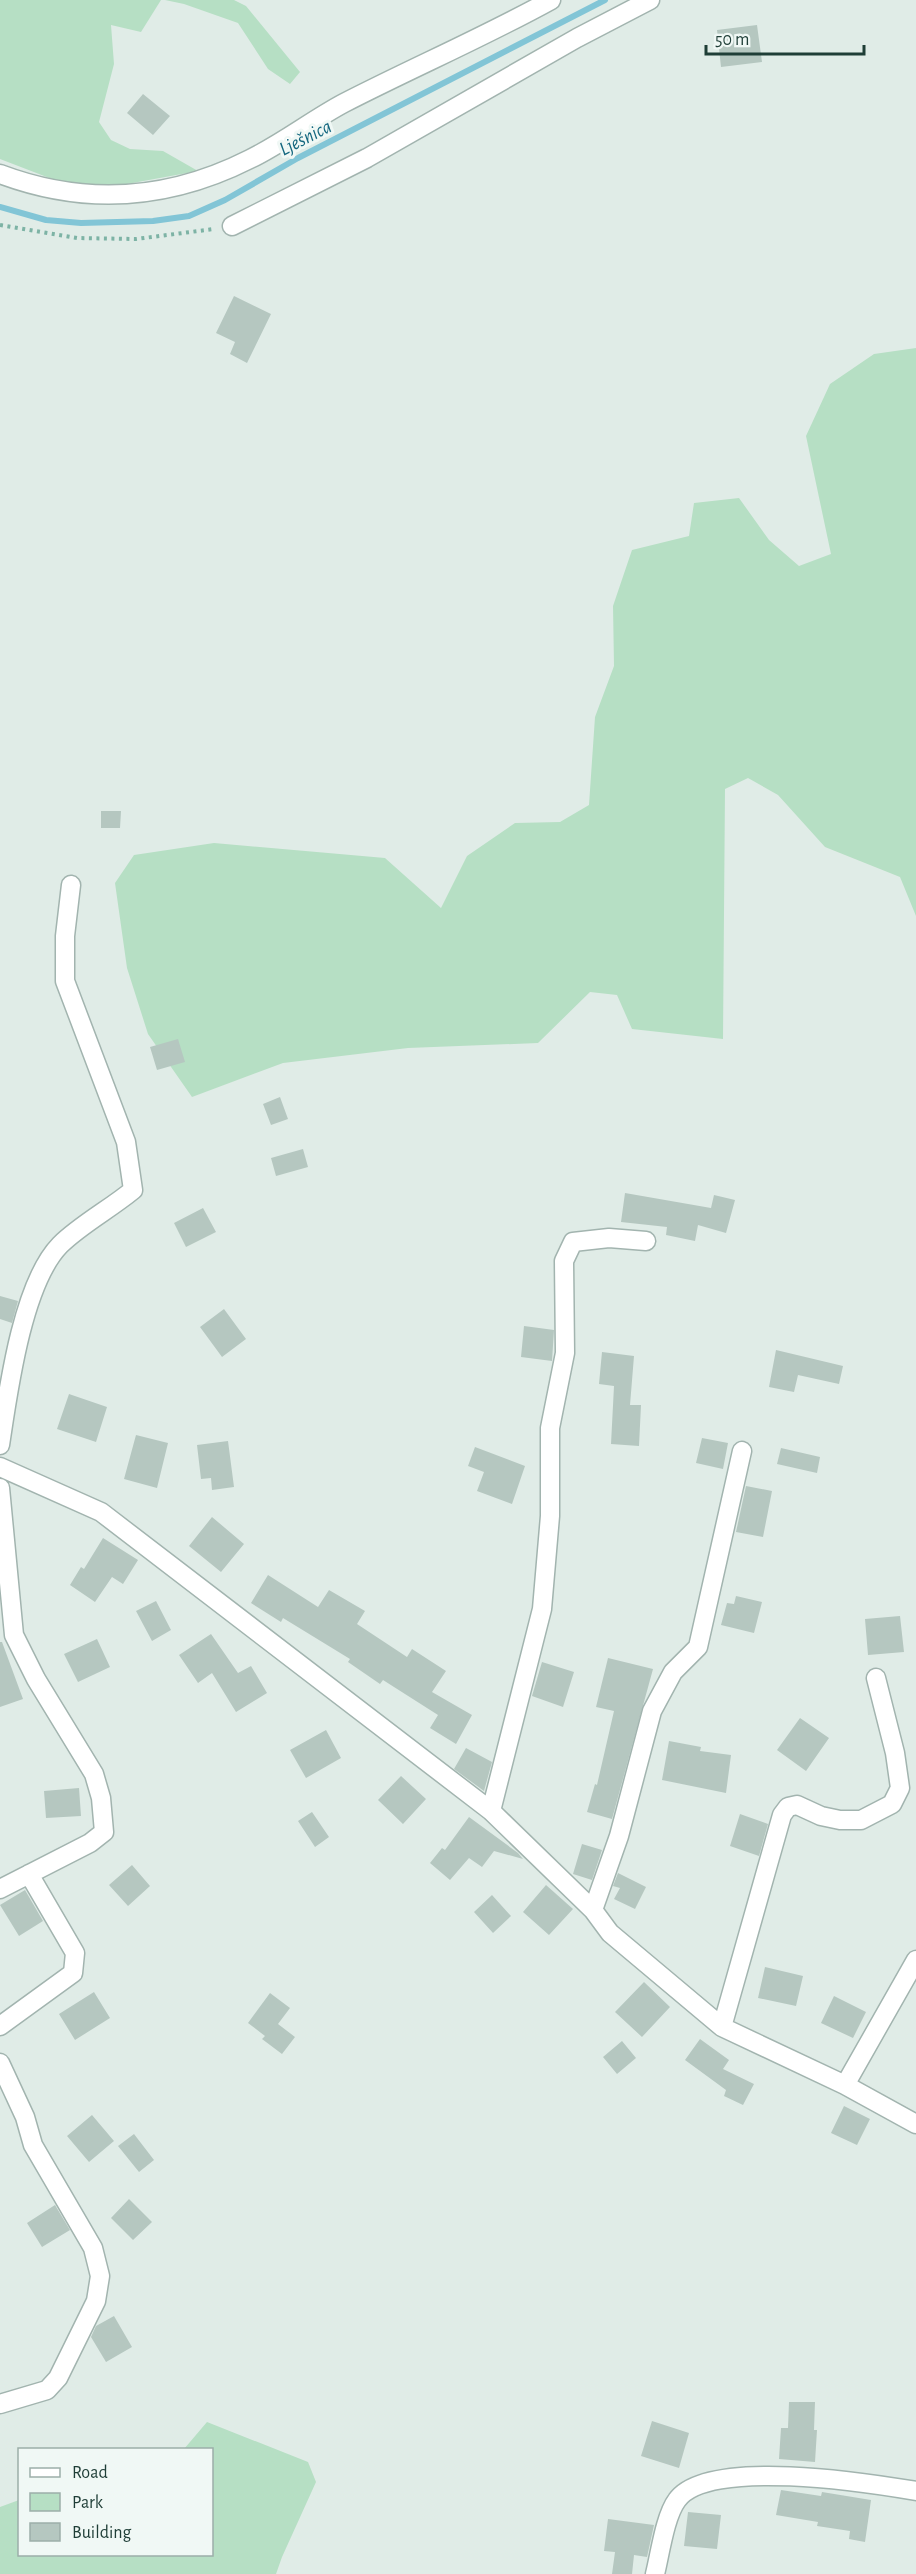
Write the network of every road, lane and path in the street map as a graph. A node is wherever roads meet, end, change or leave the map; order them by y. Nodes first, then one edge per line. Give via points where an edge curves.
1 (551, 0) edge
2 (650, 0) edge
3 (0, 174) edge
4 (0, 225) edge
5 (232, 226) joint
6 (71, 885) dead end
7 (646, 1241) dead end
8 (0, 1445) edge
9 (742, 1451) dead end
10 (0, 1467) edge
11 (0, 1488) edge
12 (876, 1678) dead end
13 (491, 1811) junction
14 (28, 1875) junction
15 (0, 1889) edge
16 (593, 1910) junction
17 (916, 1960) edge
18 (0, 2026) edge
19 (722, 2027) junction
20 (0, 2063) edge
21 (846, 2085) junction
22 (916, 2124) edge
23 (0, 2404) edge
24 (916, 2492) edge
25 (655, 2574) edge

1 - 3 street via 342,104 250,159 209,177 161,192 99,196 50,190
2 - 5 street via 367,158
4 - 5 path via 77,238 136,239
6 - 8 street via 65,981 126,1142 133,1190 60,1246 44,1270 27,1310 13,1362
7 - 13 street via 609,1238 573,1242 564,1262 565,1353 550,1428 550,1516 542,1609
9 - 16 street via 698,1647 673,1672 652,1710 619,1836
10 - 13 street via 101,1512
11 - 14 street via 14,1635 94,1774 104,1832
12 - 19 street via 900,1788 892,1804 861,1820 830,1818 797,1805 788,1807 782,1815
13 - 16 street
14 - 15 street
14 - 18 street via 75,1953 73,1973
16 - 19 street via 610,1933
17 - 21 street
19 - 21 street
20 - 23 street via 25,2117 33,2145 93,2248 100,2276 96,2301 58,2378 47,2390
21 - 22 street
24 - 25 street via 802,2476 736,2477 692,2486 677,2500

